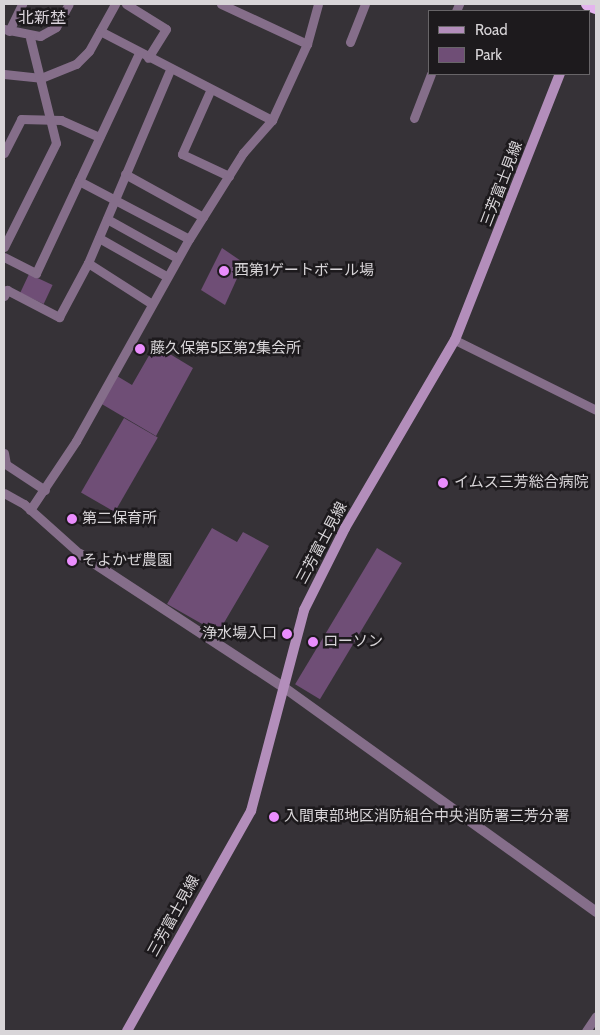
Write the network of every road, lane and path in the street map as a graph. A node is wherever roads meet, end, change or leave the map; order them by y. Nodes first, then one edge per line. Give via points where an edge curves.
1 (22, 4) edge
2 (69, 4) edge
3 (115, 4) edge
4 (126, 4) edge
5 (221, 4) edge
6 (318, 4) edge
7 (365, 4) edge
8 (588, 4) edge
9 (596, 7) edge
10 (6, 30) edge
11 (100, 31) junction
12 (30, 38) junction
13 (350, 42) dead end
14 (307, 44) junction
15 (139, 53) junction
16 (148, 58) junction
17 (170, 70) junction
18 (4, 74) edge
19 (431, 75) edge
20 (560, 75) edge
21 (41, 78) junction
22 (210, 91) junction
23 (414, 118) dead end
24 (50, 119) junction
25 (272, 120) junction
26 (99, 137) junction
27 (4, 153) edge
28 (126, 174) junction
29 (229, 176) junction
30 (79, 181) junction
31 (115, 198) junction
32 (203, 217) junction
33 (107, 218) junction
34 (99, 238) junction
35 (188, 239) junction
36 (4, 247) edge
37 (4, 257) edge
38 (177, 258) junction
39 (88, 263) junction
40 (166, 276) junction
41 (4, 296) edge
42 (152, 304) junction
43 (455, 340) junction
44 (596, 410) edge
45 (4, 452) edge
46 (5, 464) edge
47 (45, 490) junction
48 (4, 493) edge
49 (30, 510) junction
50 (80, 554) joint
51 (282, 686) junction
52 (596, 912) edge
53 (596, 1016) edge
54 (127, 1031) edge
55 (586, 1031) edge

1 - 10 street
2 - 12 street via 56,27
3 - 11 street
4 - 16 street via 166,29
5 - 14 street
6 - 14 street
7 - 13 street
8 - 9 highway
10 - 12 street
11 - 15 street
11 - 21 street via 76,64
12 - 21 street
14 - 25 street
15 - 16 street
15 - 26 street
16 - 17 street
17 - 22 street
17 - 28 street
18 - 21 street
19 - 23 street
20 - 43 main road, 三芳富士見線
21 - 24 street
22 - 25 street
22 - 29 street via 182,154
24 - 26 street
24 - 27 street via 21,119
24 - 36 street via 56,143
25 - 29 street
26 - 30 street
28 - 31 street
28 - 32 street
29 - 32 street
30 - 31 street
30 - 37 street via 36,273
31 - 33 street
31 - 35 street
32 - 35 street
33 - 34 street
33 - 38 street
34 - 39 street
34 - 40 street
35 - 38 street
38 - 40 street
39 - 41 street via 59,317 7,290
39 - 42 street
40 - 42 street
42 - 47 street
43 - 44 street
43 - 51 main road, 三芳富士見線 via 319,577 295,637
45 - 46 street
46 - 47 street
47 - 49 street
48 - 49 street
49 - 50 street
50 - 51 street
51 - 52 street
51 - 54 main road, 三芳富士見線 via 251,811
53 - 55 street

